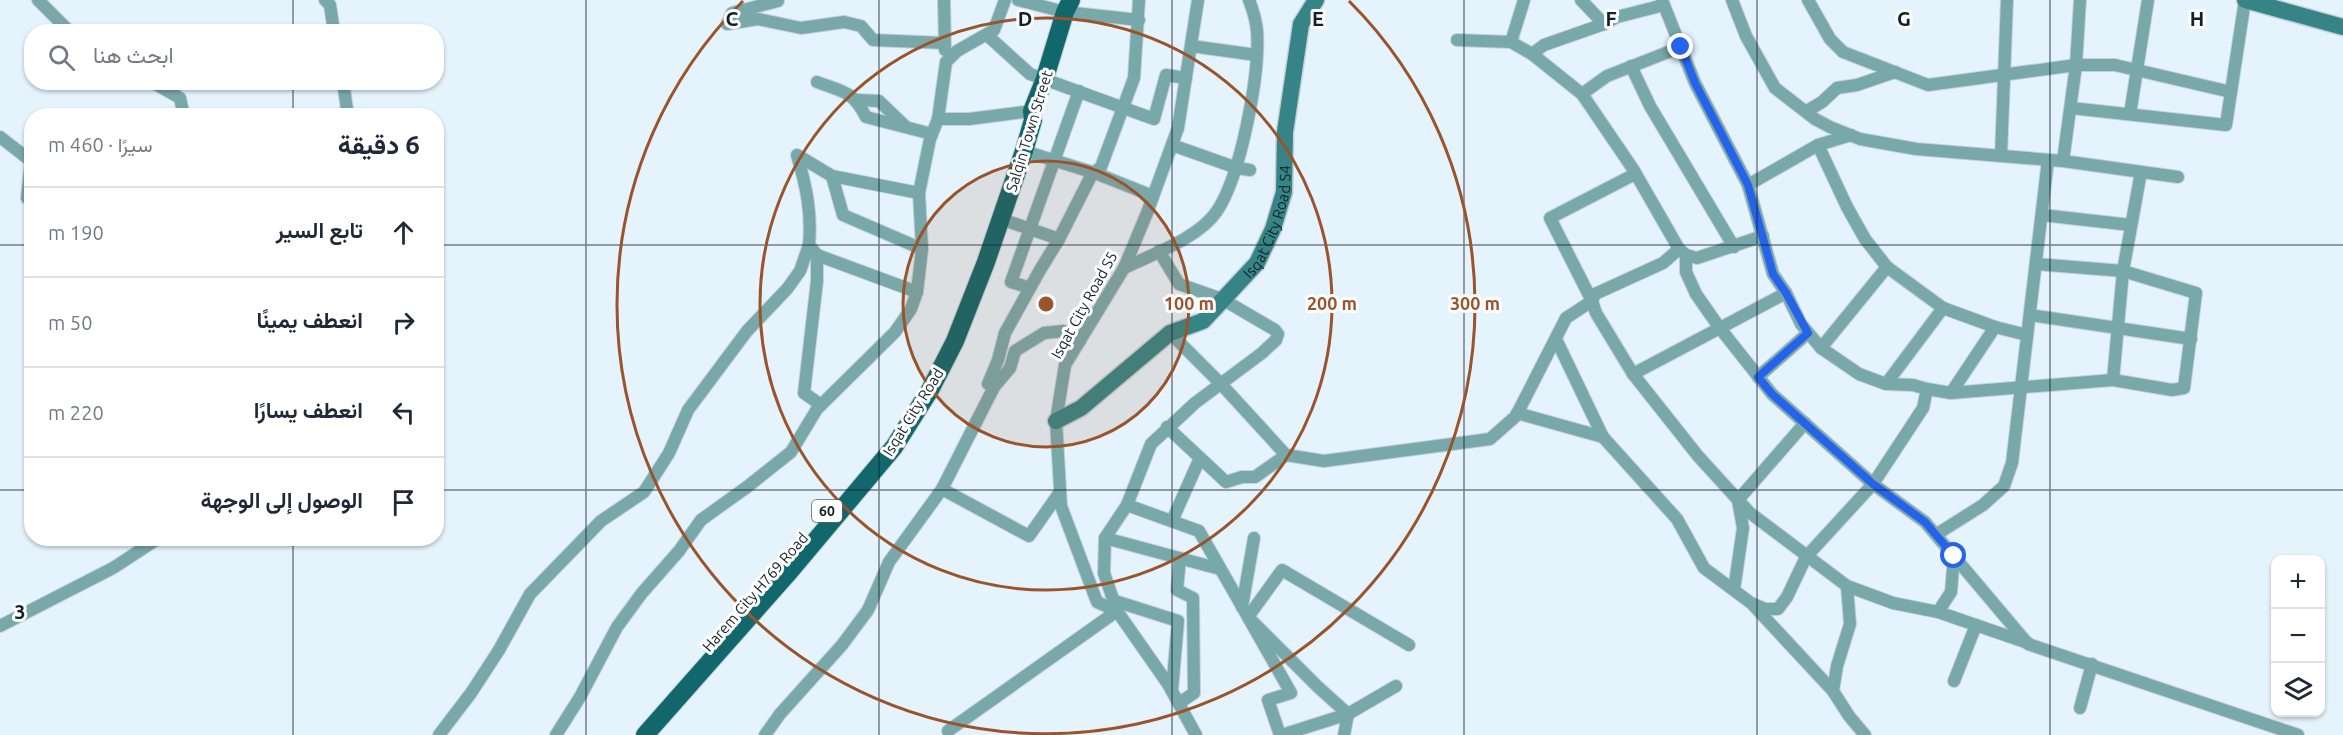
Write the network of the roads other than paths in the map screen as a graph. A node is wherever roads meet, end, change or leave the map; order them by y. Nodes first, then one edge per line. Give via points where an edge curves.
1 (38, 0) edge
2 (325, 0) edge
3 (944, 0) edge
4 (1005, 0) edge
5 (1018, 0) edge
6 (1139, 0) edge
7 (1198, 0) edge
8 (1249, 0) edge
9 (1524, 0) edge
10 (1581, 0) edge
11 (1732, 0) edge
12 (1808, 0) edge
13 (2007, 0) edge
14 (2080, 0) edge
15 (2148, 0) edge
16 (2245, 0) edge
17 (778, 1) edge
18 (1312, 1) edge
19 (1663, 2) edge
20 (1068, 6) edge
21 (1139, 20) junction
22 (62, 24) edge
23 (333, 24) edge
24 (1604, 24) junction
25 (2343, 27) edge
26 (988, 36) junction
27 (1457, 40) dead end
28 (1511, 42) junction
29 (944, 43) junction
30 (1191, 46) junction
31 (1681, 47) junction
32 (1532, 54) junction
33 (1256, 56) junction
34 (946, 62) junction
35 (2076, 65) junction
36 (1631, 66) junction
37 (2136, 69) junction
38 (1895, 72) junction
39 (2006, 74) junction
40 (1186, 78) junction
41 (1044, 81) junction
42 (817, 82) dead end
43 (166, 90) edge
44 (343, 90) edge
45 (1079, 91) junction
46 (2231, 92) junction
47 (1582, 94) junction
48 (857, 100) junction
49 (182, 108) edge
50 (347, 108) edge
51 (1124, 108) junction
52 (2071, 108) junction
53 (1032, 111) junction
54 (1807, 111) junction
55 (2130, 114) junction
56 (938, 119) junction
57 (906, 127) junction
58 (933, 134) junction
59 (1851, 135) junction
60 (0, 136) edge
61 (1818, 144) junction
62 (1172, 145) junction
63 (1024, 151) junction
64 (24, 155) edge
65 (2001, 156) junction
66 (2048, 160) junction
67 (1055, 161) junction
68 (2063, 161) junction
69 (1243, 169) junction
70 (2141, 172) junction
71 (1095, 173) junction
72 (1635, 174) junction
73 (832, 176) junction
74 (2178, 177) dead end
75 (1748, 185) junction
76 (919, 193) junction
77 (1153, 196) junction
78 (2042, 215) junction
79 (1000, 219) junction
80 (2131, 225) junction
81 (1032, 230) junction
82 (1763, 236) junction
83 (1059, 239) junction
84 (1734, 247) junction
85 (922, 249) junction
86 (813, 250) junction
87 (1159, 251) junction
88 (1683, 252) junction
89 (986, 262) junction
90 (2036, 264) junction
91 (1887, 267) junction
92 (1124, 268) junction
93 (2123, 271) junction
94 (1030, 288) junction
95 (917, 292) junction
96 (1786, 293) junction
97 (1222, 299) junction
98 (1592, 301) junction
99 (1943, 308) junction
100 (2030, 315) junction
101 (1719, 327) junction
102 (1995, 327) junction
103 (2117, 327) junction
104 (1170, 333) junction
105 (1808, 333) junction
106 (2027, 335) junction
107 (1556, 339) junction
108 (2191, 339) junction
109 (1080, 341) junction
110 (1821, 348) junction
111 (1633, 374) junction
112 (1758, 377) junction
113 (2113, 380) junction
114 (1221, 384) junction
115 (1886, 384) junction
116 (994, 387) junction
117 (2021, 387) junction
118 (1927, 390) junction
119 (1951, 393) junction
120 (821, 405) junction
121 (1517, 413) junction
122 (1056, 421) junction
123 (1805, 423) junction
124 (1167, 427) junction
125 (1603, 437) junction
126 (1286, 455) junction
127 (1200, 458) junction
128 (1873, 484) junction
129 (942, 489) junction
130 (1060, 492) junction
131 (1738, 500) junction
132 (1127, 505) junction
133 (1172, 521) junction
134 (1937, 534) junction
135 (1105, 538) junction
136 (1254, 538) dead end
137 (146, 546) edge
138 (1954, 556) junction
139 (1806, 557) junction
140 (1180, 558) junction
141 (1221, 569) junction
142 (1847, 586) junction
143 (1734, 590) junction
144 (1751, 603) junction
145 (1116, 606) junction
146 (1245, 612) junction
147 (1938, 612) junction
148 (1976, 625) junction
149 (0, 626) edge
150 (2028, 644) junction
151 (1409, 645) dead end
152 (2092, 664) junction
153 (1954, 681) dead end
154 (1396, 686) dead end
155 (1172, 691) junction
156 (1833, 691) junction
157 (1179, 703) junction
158 (2079, 708) dead end
159 (1348, 714) junction
160 (948, 731) dead end
161 (439, 735) edge
162 (556, 735) edge
163 (631, 735) edge
164 (645, 735) edge
165 (765, 735) edge
166 (1196, 735) edge
167 (1281, 735) edge
168 (1344, 735) edge
169 (1865, 735) edge
170 (2298, 735) edge

1 - 22 street
2 - 23 street via 330,5
3 - 29 street
4 - 26 street
5 - 20 street
6 - 21 street
7 - 30 street, Isqat City Road S5
8 - 33 street via 1257,33
9 - 28 street
10 - 24 street
11 - 54 street via 1746,36 1775,88
12 - 38 street via 1830,39 1843,52
13 - 39 street
14 - 35 street
15 - 37 street
16 - 25 street
16 - 46 street
17 - 29 street via 732,13 727,24 758,19 801,28 844,22 861,26 873,40
18 - 97 street, Isqat City Road S4 via 1301,24 1285,132 1284,192 1273,229 1257,263
19 - 24 street
19 - 31 street
20 - 21 street
20 - 41 main road, Salqin Town Street / 60
21 - 51 street via 1134,78
24 - 32 street via 1544,45
26 - 34 street via 957,51
26 - 41 street via 1030,74
27 - 28 street
28 - 32 street
29 - 34 street
30 - 33 street
30 - 40 street, Isqat City Road S5
31 - 36 street
31 - 75 street via 1695,83
32 - 47 street
33 - 69 street
34 - 56 street
35 - 37 street
35 - 39 street
35 - 52 street
36 - 47 street via 1607,76
36 - 84 street via 1650,106
37 - 46 street
37 - 55 street
38 - 39 street via 1928,85
38 - 54 street via 1837,88
39 - 65 street
40 - 51 street via 1166,75 1154,119
40 - 62 street, Isqat City Road S5
41 - 45 street
41 - 53 main road, Salqin Town Street / 60
42 - 48 street
43 - 49 street via 180,98
44 - 50 street
45 - 51 street
45 - 67 street
46 - 55 street via 2226,125
47 - 72 street
48 - 57 street via 879,101
48 - 57 street via 866,117
51 - 71 street via 1101,167
52 - 55 street
52 - 68 street
53 - 56 street
53 - 63 main road, Salqin Town Street / 60
54 - 59 street via 1815,119
56 - 58 street
57 - 58 street
58 - 76 street
59 - 61 street
59 - 65 street via 1916,149
60 - 64 street
61 - 75 street
61 - 91 street via 1847,207
62 - 69 street
62 - 77 street, Isqat City Road S5
63 - 67 street
63 - 79 main road, Salqin Town Street / 60
65 - 66 street
66 - 68 street
66 - 78 street
67 - 71 street
67 - 81 street
68 - 70 street
69 - 87 street via 1217,212 1188,238
70 - 74 street
70 - 80 street
71 - 77 street
71 - 83 street
72 - 88 street
72 - 98 street via 1550,218
73 - 76 street
73 - 85 street via 843,215
73 - 86 street via 797,154 807,190
75 - 82 street
76 - 85 street
77 - 92 street, Isqat City Road S5
78 - 80 street
78 - 90 street
79 - 81 street
79 - 89 main road, Salqin Town Street / 60
80 - 93 street
81 - 83 street
81 - 94 street via 1011,282
82 - 84 street
82 - 96 street via 1773,274
83 - 94 street
84 - 88 street via 1697,258
85 - 95 street
86 - 95 street
86 - 120 street via 817,281 804,393
86 - 161 street via 688,410 669,453 644,492 601,521 530,594 499,650
87 - 92 street
87 - 97 street via 1179,284
88 - 98 street via 1595,294
88 - 101 street via 1686,272 1696,294
89 - 163 main road, Harem City H769 Road / 60 via 948,342 907,410 842,494
89 - 164 main road, Isqat City Road / 60 via 955,341 894,447
90 - 93 street
90 - 100 street
91 - 99 street
91 - 110 street
92 - 109 street, Isqat City Road S5
93 - 103 street
93 - 108 street via 2196,293
94 - 116 street via 1005,333 988,384
95 - 120 street via 895,332
96 - 101 street
96 - 105 street
97 - 104 street, Isqat City Road S4 via 1203,321
97 - 114 street via 1278,334 1262,353
98 - 107 street via 1566,318
98 - 111 street
99 - 102 street
99 - 115 street
100 - 103 street
100 - 106 street
101 - 111 street
101 - 112 street
102 - 106 street
102 - 119 street
103 - 108 street
103 - 113 street
104 - 114 street
104 - 122 street, Isqat City Road S4 via 1081,408
105 - 110 street
105 - 112 street
106 - 117 street
107 - 121 street
107 - 125 street
108 - 113 street via 2184,388 2172,390
109 - 116 street via 1063,331 1044,333 1015,351 1010,368
109 - 122 street, Isqat City Road S5 via 1065,365
110 - 115 street via 1859,374
111 - 131 street
112 - 123 street
113 - 117 street
114 - 124 street
114 - 126 street
115 - 118 street
116 - 129 street
117 - 119 street
117 - 134 street via 2012,463 2004,486 1983,506
118 - 119 street
118 - 128 street via 1923,408
120 - 162 street via 790,452 701,520 642,593 617,627
121 - 125 street
121 - 126 street via 1490,439 1324,461
122 - 130 street, Isqat City Road S5
123 - 128 street
123 - 131 street
124 - 127 street
124 - 132 street via 1151,444
125 - 143 street via 1677,519 1704,568
126 - 127 street via 1255,477 1226,483
127 - 133 street
128 - 134 street
128 - 139 street
129 - 130 street via 1029,536
129 - 165 street via 889,562 868,610
130 - 145 street, Isqat City Road S5 via 1061,506 1097,602
131 - 139 street
131 - 143 street via 1743,528
132 - 133 street
132 - 135 street
133 - 141 street via 1199,531
134 - 138 street
135 - 140 street
135 - 145 street via 1104,573
136 - 146 street
137 - 149 street
138 - 147 street via 1951,592
138 - 150 street
139 - 142 street
139 - 144 street via 1778,609
140 - 141 street
140 - 157 street via 1177,590 1193,598 1194,693
141 - 146 street
142 - 147 street via 1893,603
142 - 156 street via 1850,624
143 - 144 street
144 - 156 street
145 - 155 street, Isqat City Road S5
145 - 155 street via 1178,621
145 - 160 street
146 - 151 street via 1282,570
146 - 159 street
146 - 167 street via 1291,693 1268,700
147 - 148 street
148 - 150 street
148 - 153 street
150 - 152 street
152 - 158 street
152 - 170 street
154 - 159 street
155 - 157 street, Isqat City Road S5
156 - 169 street
157 - 166 street, Isqat City Road S5
159 - 167 street
159 - 168 street

